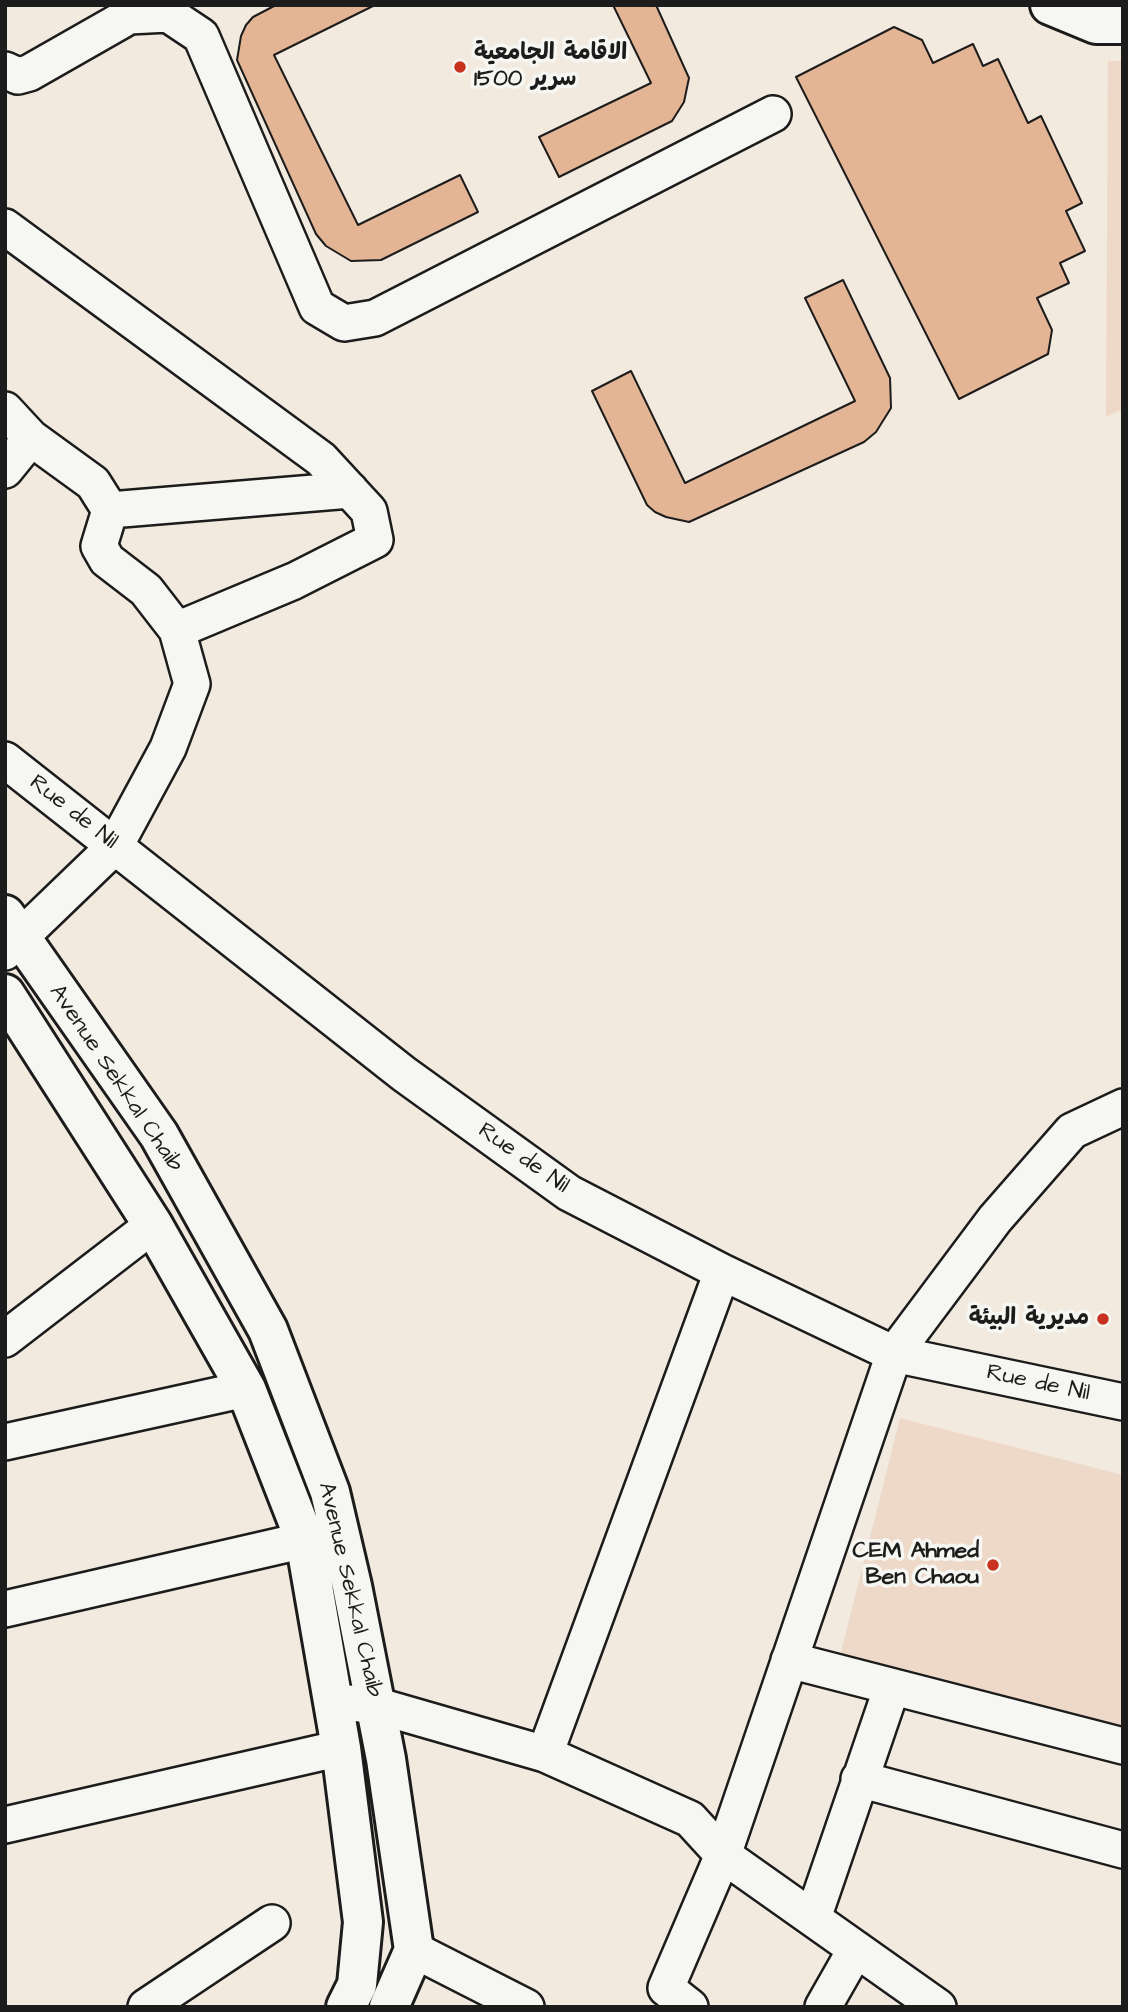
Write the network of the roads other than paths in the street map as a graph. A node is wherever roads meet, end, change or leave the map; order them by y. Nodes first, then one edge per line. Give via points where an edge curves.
1 (1050, 5) edge
2 (1123, 24) edge
3 (5, 70) edge
4 (773, 114) dead end
5 (5, 227) edge
6 (5, 410) edge
7 (31, 438) junction
8 (5, 470) edge
9 (350, 490) junction
10 (110, 510) junction
11 (177, 629) junction
12 (5, 760) edge
13 (115, 846) junction
14 (11, 935) edge
15 (5, 994) edge
16 (1123, 1107) edge
17 (153, 1225) junction
18 (722, 1272) junction
19 (9, 1327) edge
20 (894, 1354) junction
21 (246, 1389) junction
22 (1123, 1402) edge
23 (5, 1442) edge
24 (305, 1540) junction
25 (5, 1609) edge
26 (789, 1660) junction
27 (892, 1687) junction
28 (333, 1702) junction
29 (375, 1705) junction
30 (1123, 1746) edge
31 (341, 1748) junction
32 (545, 1754) junction
33 (859, 1779) junction
34 (6, 1820) edge
35 (1123, 1850) edge
36 (723, 1855) junction
37 (813, 1918) junction
38 (272, 1923) dead end
39 (856, 1949) junction
40 (414, 1950) junction
41 (146, 2007) edge
42 (346, 2007) edge
43 (388, 2007) edge
44 (526, 2007) edge
45 (690, 2007) edge
46 (823, 2007) edge
47 (938, 2007) edge

1 - 2 main road via 1096,24
3 - 4 street via 18,76 29,73 129,16 168,14 201,36 317,307 344,323 375,318
5 - 9 street via 321,459
6 - 7 street
7 - 8 street
7 - 10 street via 93,482
9 - 10 street
9 - 11 street via 369,511 375,540 294,581
10 - 11 street via 100,546 107,560 146,590
11 - 13 street via 192,684 168,748
12 - 13 street, Rue de Nil
13 - 14 street
13 - 18 street, Rue de Nil via 404,1074 569,1193
14 - 29 main road, Avenue Sekkal Chaib via 159,1135 268,1331 330,1492
15 - 17 main road, Avenue Sekkal Chaib
16 - 20 street via 1072,1131 995,1219
17 - 19 street
17 - 21 main road, Avenue Sekkal Chaib
18 - 20 street, Rue de Nil
18 - 32 street
20 - 22 street, Rue de Nil
20 - 26 street
21 - 23 street
21 - 24 main road, Avenue Sekkal Chaib
24 - 25 street
24 - 28 main road, Avenue Sekkal Chaib
26 - 27 street
26 - 36 street
27 - 30 street
27 - 33 street
28 - 29 street
28 - 31 main road, Avenue Sekkal Chaib
29 - 32 street
29 - 40 main road, Avenue Sekkal Chaib
31 - 34 street
31 - 42 main road, Avenue Sekkal Chaib via 363,1922 357,1985
32 - 36 street via 690,1819
33 - 35 street
33 - 37 street
36 - 37 street
36 - 45 street via 666,1988
37 - 39 street
38 - 41 street
39 - 46 street
39 - 47 street
40 - 43 main road
40 - 44 street

